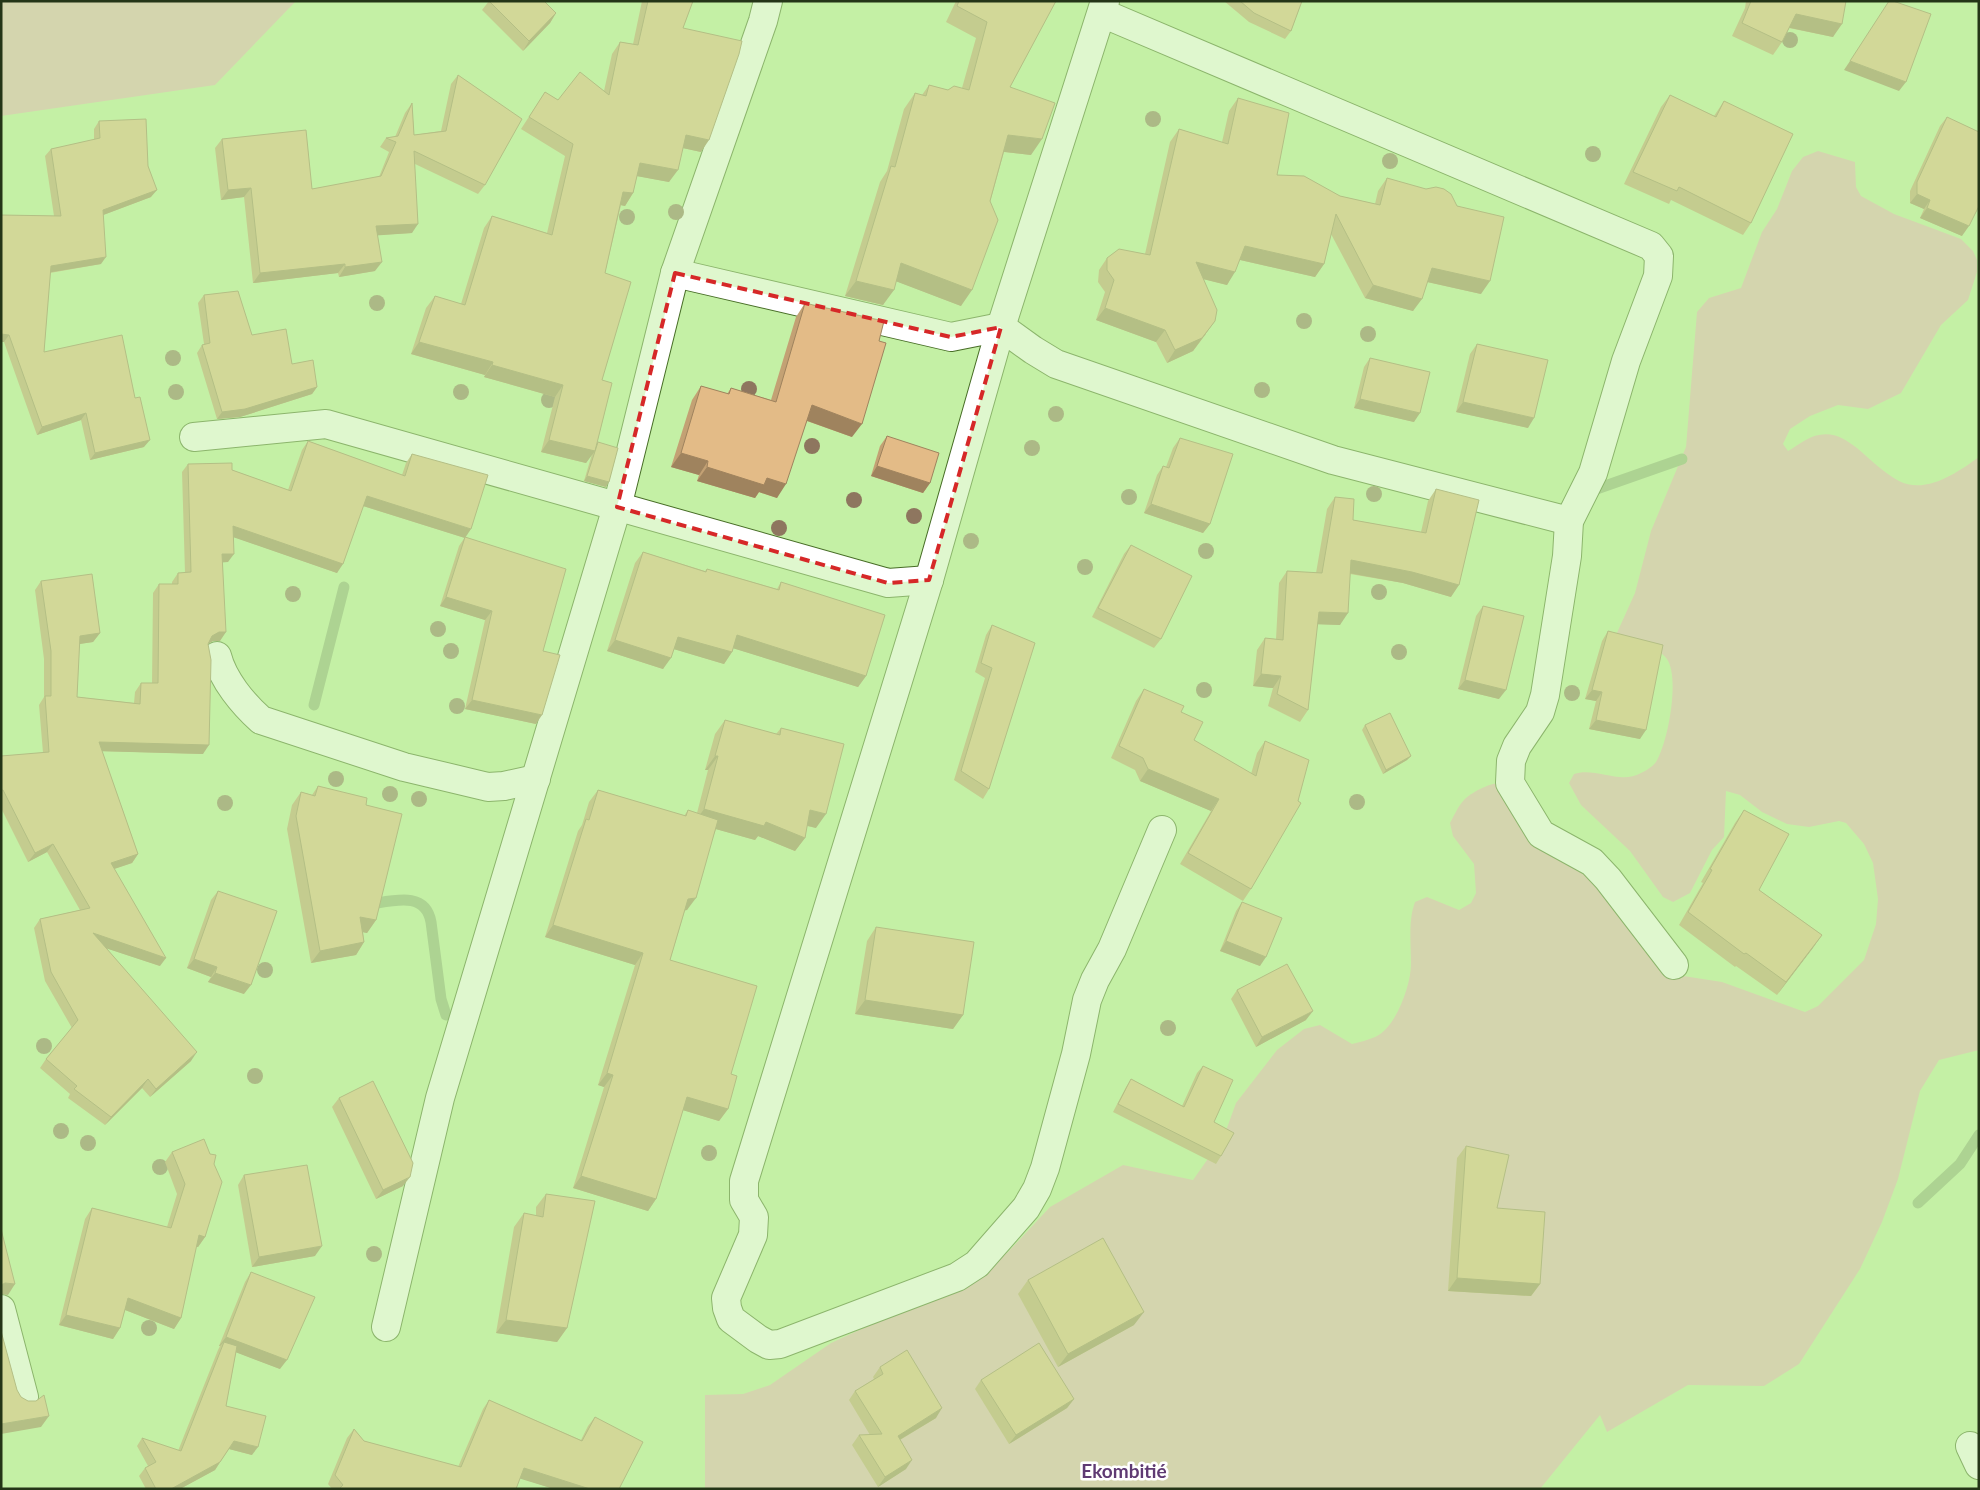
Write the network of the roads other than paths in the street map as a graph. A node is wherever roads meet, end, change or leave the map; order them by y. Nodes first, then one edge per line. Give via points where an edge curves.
1 (768, 1) edge
2 (1104, 7) edge
3 (675, 273) junction
4 (1001, 327) junction
5 (194, 437) dead end
6 (617, 507) junction
7 (1569, 521) junction
8 (929, 580) junction
9 (217, 656) dead end
10 (536, 779) junction
11 (1162, 830) dead end
12 (1674, 965) dead end
13 (1, 1309) edge
14 (386, 1327) dead end
15 (24, 1397) edge

1 - 3 street
2 - 4 street
2 - 7 street via 1651,246 1659,256 1658,276 1626,362 1593,473
3 - 4 street via 951,337
3 - 6 street
4 - 7 street via 1056,364 1323,456
4 - 8 street
5 - 6 street via 326,424
6 - 8 street via 888,583
6 - 10 street
7 - 12 street via 1567,556 1545,694 1540,712 1511,761 1510,783 1541,834 1592,862
8 - 11 street via 744,1181 744,1200 754,1217 753,1235 726,1298 731,1319 769,1345 780,1344 957,1277 977,1264 1026,1208 1046,1168 1087,1000
9 - 10 street via 219,667 247,707 261,720 404,767 488,787
10 - 14 street via 440,1098
13 - 15 street

